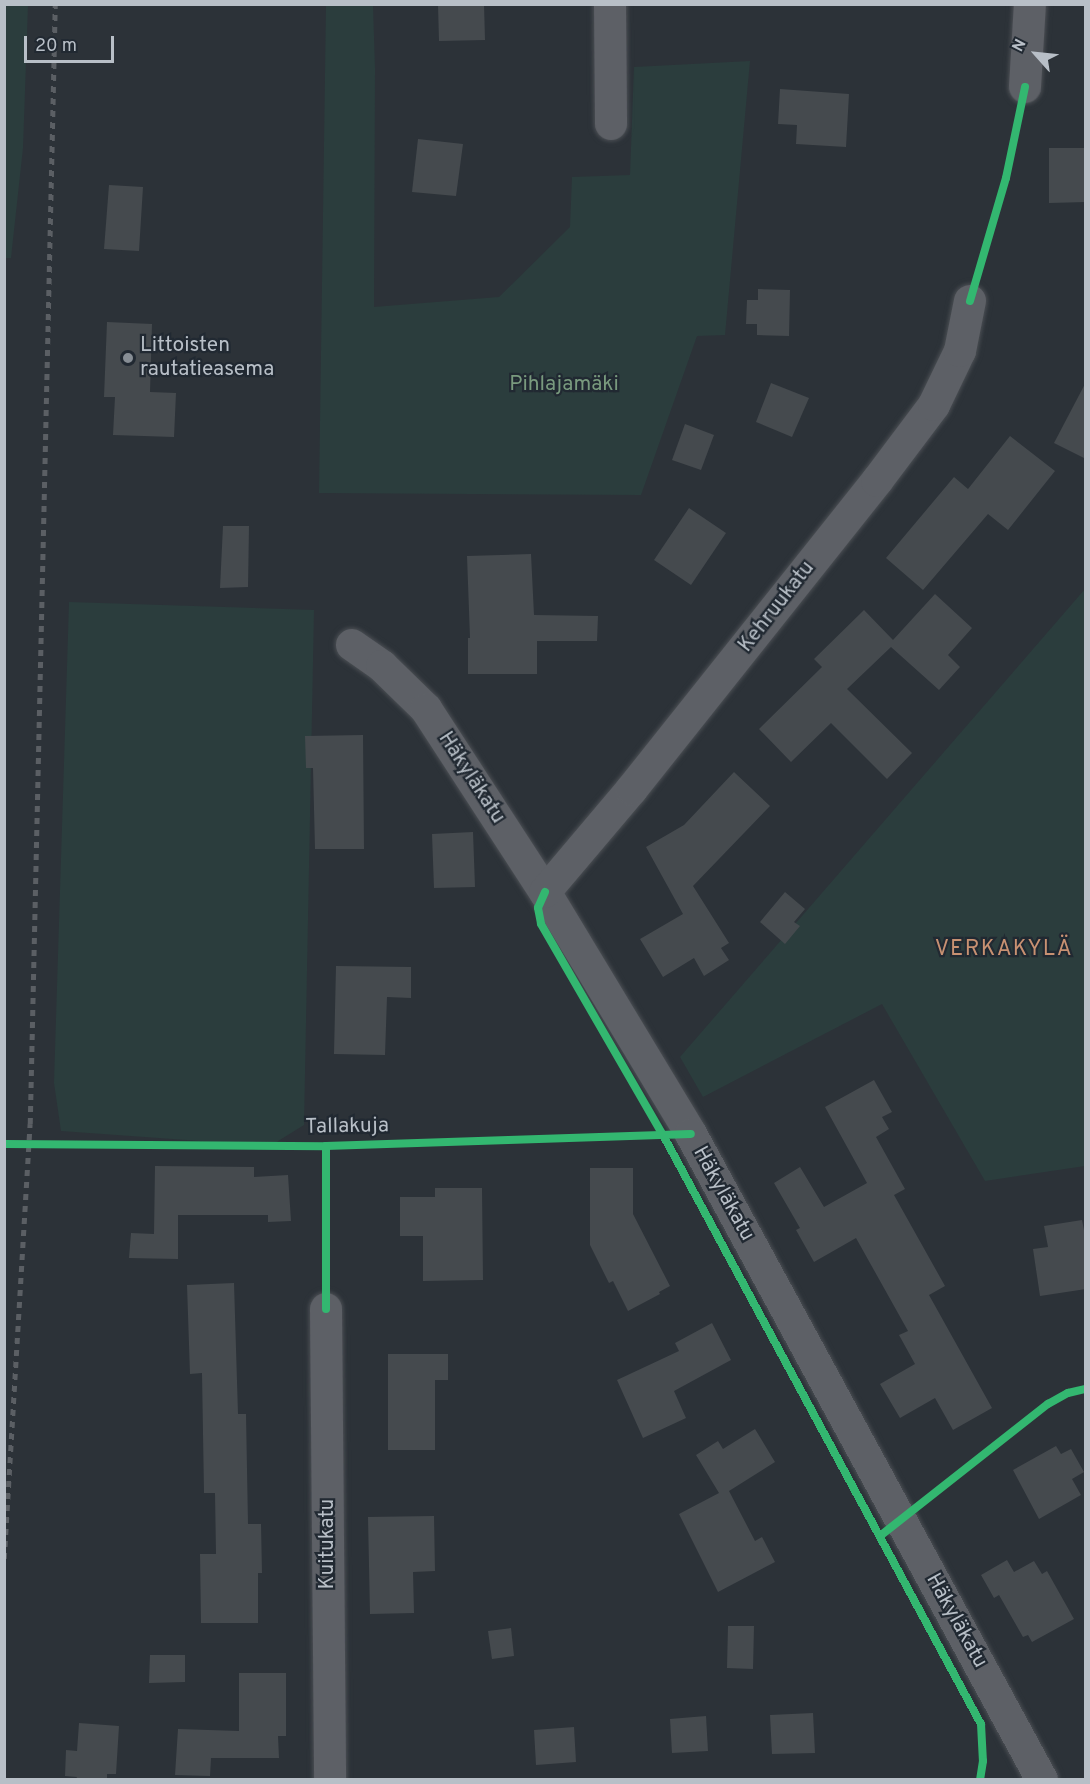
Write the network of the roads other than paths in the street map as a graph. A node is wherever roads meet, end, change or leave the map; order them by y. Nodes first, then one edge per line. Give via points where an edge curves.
1 (610, 4) edge
2 (1030, 4) edge
3 (1025, 87) dead end
4 (611, 124) dead end
5 (970, 301) dead end
6 (352, 645) dead end
7 (545, 892) junction
8 (326, 1310) dead end
9 (330, 1779) edge
10 (1042, 1779) edge

1 - 4 street
2 - 3 street
5 - 7 street, Kehruukatu via 960,351 934,405 640,779
6 - 7 street, Häkyläkatu via 382,666 426,710
7 - 10 street, Häkyläkatu via 691,1134
8 - 9 street, Kuitukatu

